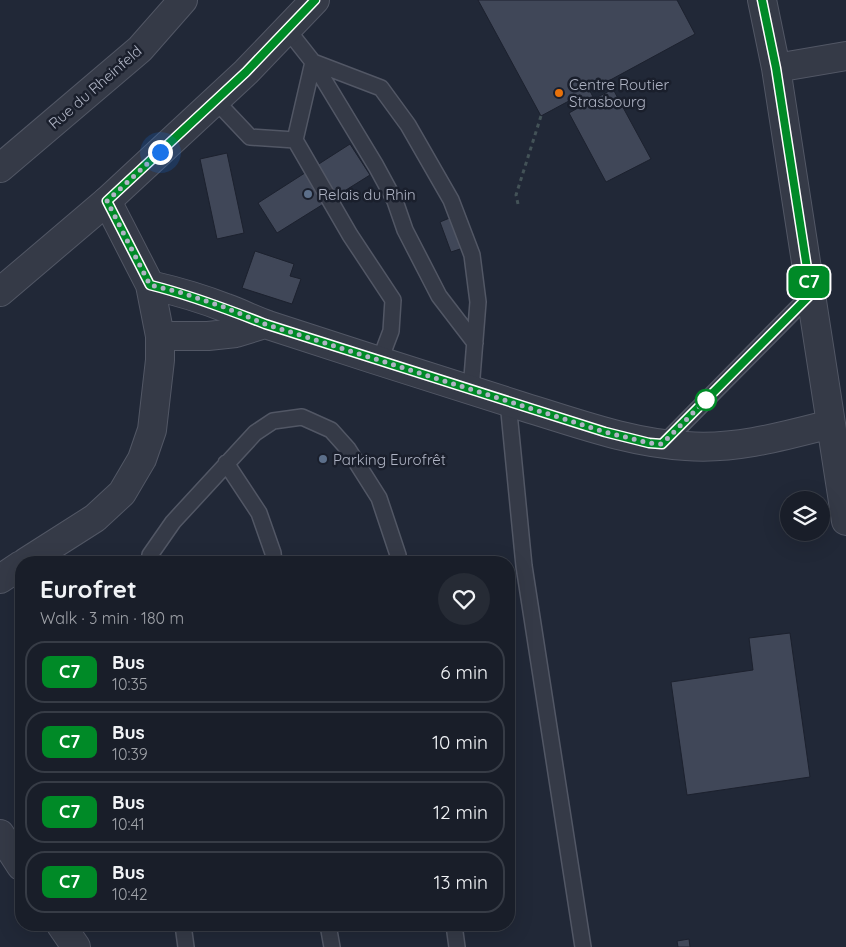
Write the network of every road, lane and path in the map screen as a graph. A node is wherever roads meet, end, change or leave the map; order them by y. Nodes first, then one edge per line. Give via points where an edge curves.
1 (183, 0) edge
2 (315, 0) edge
3 (762, 0) edge
4 (287, 29) junction
5 (846, 56) edge
6 (313, 62) junction
7 (776, 68) junction
8 (216, 100) junction
9 (541, 116) dead end
10 (295, 140) junction
11 (0, 168) edge
12 (107, 201) junction
13 (518, 204) dead end
14 (150, 285) junction
15 (0, 292) edge
16 (811, 294) junction
17 (265, 324) junction
18 (160, 336) junction
19 (475, 343) junction
20 (380, 360) junction
21 (471, 390) junction
22 (508, 402) junction
23 (831, 424) junction
24 (662, 444) junction
25 (226, 463) junction
26 (842, 473) edge
27 (846, 521) edge
28 (35, 556) edge
29 (150, 556) edge
30 (273, 556) edge
31 (398, 556) edge
32 (15, 569) edge
33 (0, 579) edge
34 (0, 834) edge
35 (15, 857) edge
36 (65, 931) edge
37 (184, 931) edge
38 (329, 931) edge
39 (455, 931) edge
40 (76, 947) edge
41 (186, 947) edge
42 (332, 947) edge
43 (457, 947) edge
44 (583, 947) edge

1 - 11 street, Rue du Rheinfeld via 140,49
2 - 4 street
3 - 7 street
4 - 6 lane
4 - 8 street
5 - 7 street
6 - 10 lane
6 - 19 lane via 376,166 404,230 440,296
6 - 19 lane via 381,88 408,125 451,200 472,255 478,302
7 - 16 street
8 - 10 lane via 250,137
8 - 12 street
9 - 13 path via 516,195
10 - 20 lane via 350,235 393,300 391,331
12 - 14 street
12 - 15 street
14 - 17 street via 224,307
14 - 18 street
16 - 23 street
16 - 24 lane
17 - 18 street via 236,333
17 - 20 street
18 - 28 street via 152,430 142,459 122,493 95,518
19 - 21 lane
20 - 21 street
21 - 22 street
22 - 24 street via 605,432
22 - 44 lane via 524,566
23 - 24 street via 769,440 720,447
23 - 26 street
25 - 29 lane via 173,522
25 - 30 lane via 259,513
25 - 31 lane via 255,433 273,420 302,417 331,430 348,449 379,498
26 - 27 street
32 - 33 street
34 - 35 street
36 - 40 street
37 - 41 lane
38 - 42 lane
39 - 43 lane

